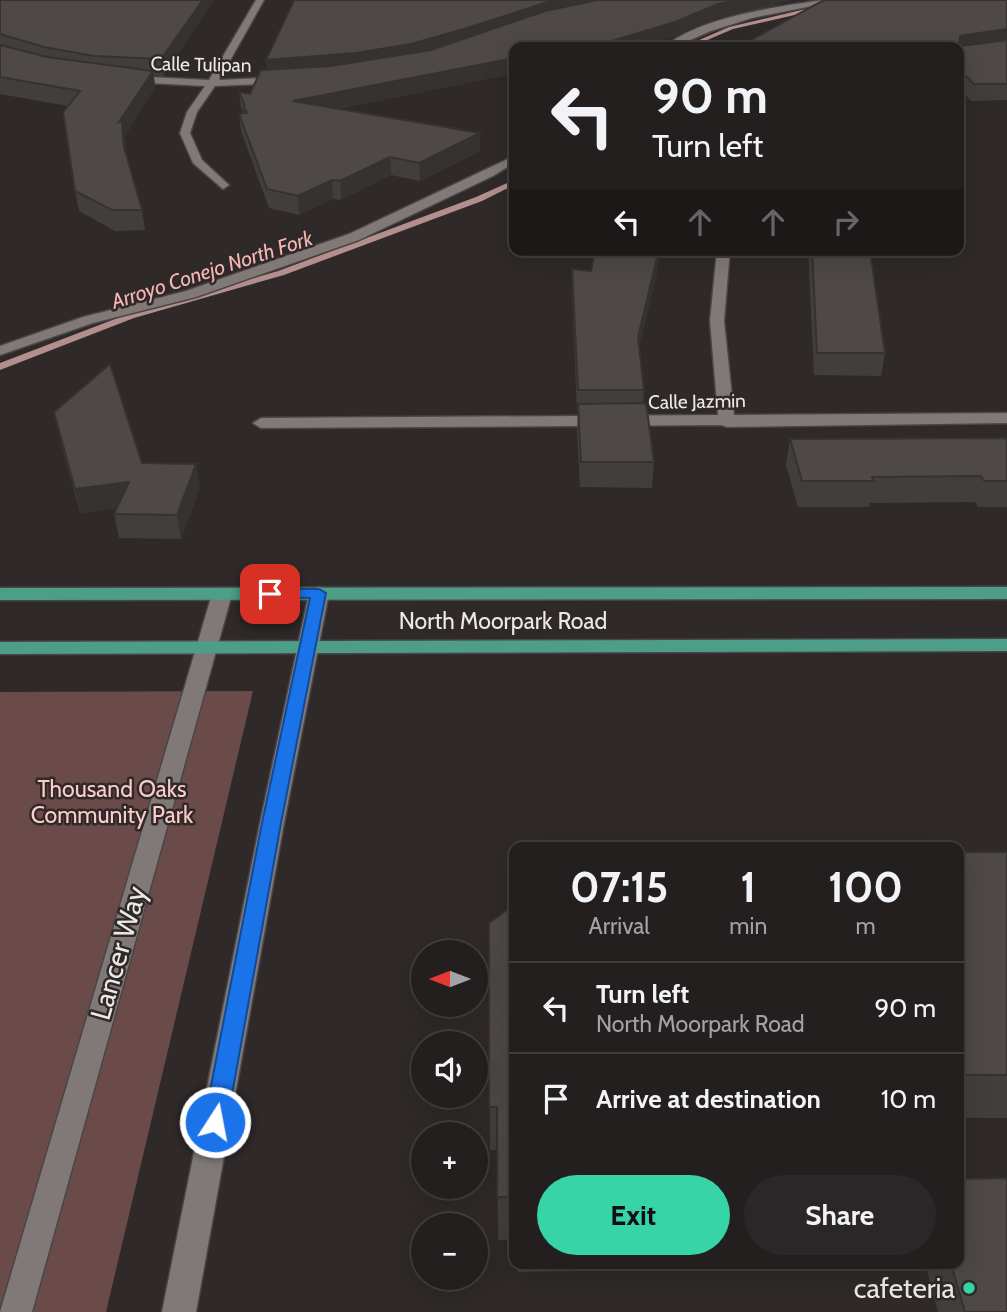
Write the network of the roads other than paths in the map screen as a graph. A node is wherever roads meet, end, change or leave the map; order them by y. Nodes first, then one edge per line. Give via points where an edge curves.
1 (260, 0) edge
2 (838, 0) edge
3 (679, 42) edge
4 (114, 78) edge
5 (299, 79) edge
6 (212, 83) junction
7 (509, 162) edge
8 (223, 185) dead end
9 (723, 256) edge
10 (0, 351) edge
11 (1007, 418) edge
12 (727, 422) junction
13 (261, 423) dead end
14 (319, 593) junction
15 (1007, 593) edge
16 (0, 594) edge
17 (222, 594) junction
18 (1007, 645) edge
19 (308, 646) junction
20 (0, 648) edge
21 (206, 648) junction
22 (15, 1312) edge
23 (179, 1312) edge

1 - 6 street
2 - 3 street via 747,17
4 - 6 street, Calle Tulipan
5 - 6 street, Calle Tulipan
6 - 8 street via 192,112 185,132 197,161
7 - 10 street via 354,237 191,294 88,320
9 - 12 street via 717,321
11 - 12 street, Calle Jazmin
12 - 13 street, Calle Jazmin
14 - 15 main road, North Moorpark Road
14 - 17 main road, North Moorpark Road
14 - 19 street
16 - 17 main road, North Moorpark Road
17 - 21 street, Lancer Way
18 - 19 main road, North Moorpark Road
19 - 21 main road, North Moorpark Road
19 - 23 street
20 - 21 main road, North Moorpark Road
21 - 22 street, Lancer Way

